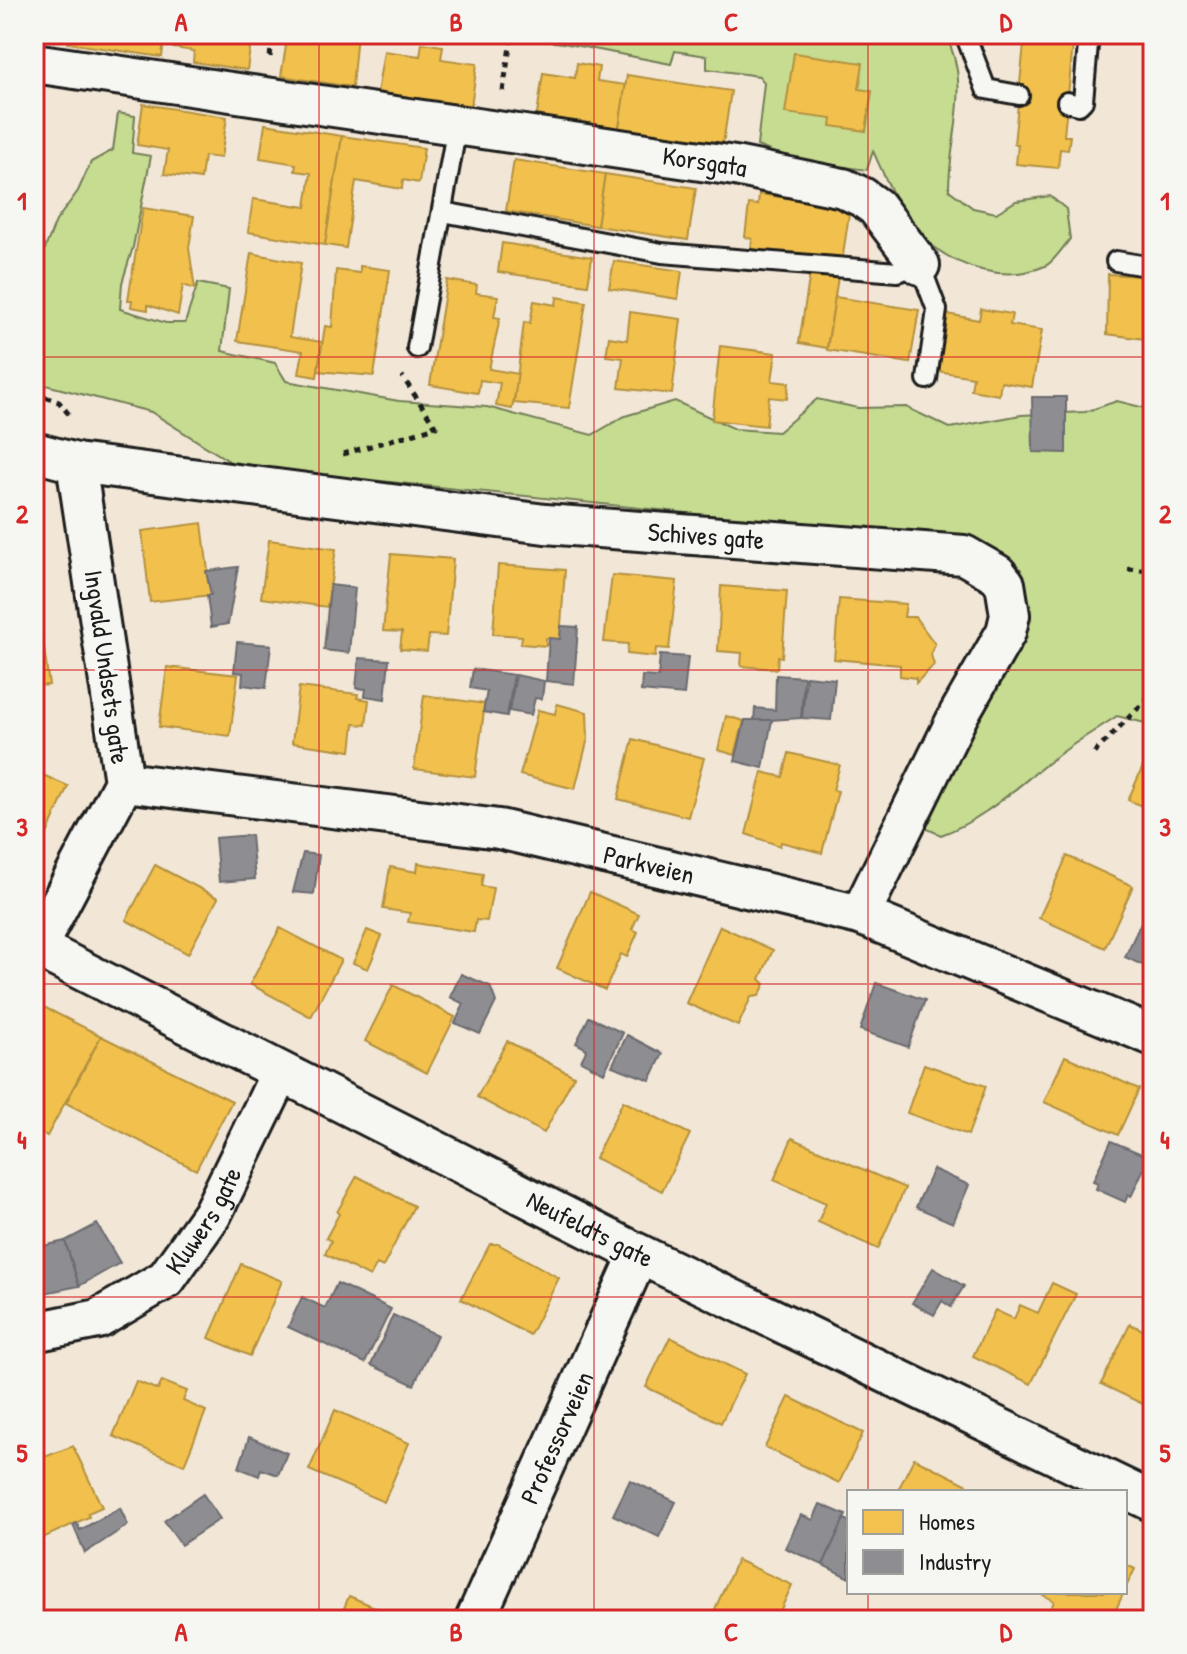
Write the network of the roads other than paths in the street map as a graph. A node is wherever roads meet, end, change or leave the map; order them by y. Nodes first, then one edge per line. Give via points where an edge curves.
1 (965, 34) edge
2 (1089, 34) edge
3 (34, 63) edge
4 (1019, 95) dead end
5 (1067, 102) dead end
6 (457, 126) junction
7 (443, 212) junction
8 (1116, 261) dead end
9 (920, 265) junction
10 (1153, 267) edge
11 (417, 348) road end
12 (927, 379) dead end
13 (34, 452) edge
14 (76, 463) junction
15 (124, 782) junction
16 (860, 915) junction
17 (36, 946) edge
18 (1153, 1036) edge
19 (281, 1072) junction
20 (639, 1254) junction
21 (34, 1332) edge
22 (1153, 1502) edge
23 (475, 1620) edge

1 - 4 lane via 986,89
2 - 5 lane via 1083,101
3 - 6 street, Korsgata
6 - 7 lane
6 - 9 street, Korsgata via 735,166 843,188 876,207
7 - 9 lane via 662,253 897,272
7 - 11 lane
8 - 10 lane
9 - 12 lane, Korsgata via 937,310
13 - 14 street, Schives gate
14 - 15 street, Ingvald Undsets gate
14 - 16 street, Schives gate via 545,524 964,555 997,574 1010,600 1006,632 959,714
15 - 16 street, Parkveien via 499,829
15 - 17 street, Ingvald Undsets gate
16 - 18 street, Parkveien
17 - 19 street, Neufeldts gate
19 - 20 street, Neufeldts gate
19 - 21 street, Kluwers gate via 212,1214 166,1279 98,1319
20 - 22 street, Neufeldts gate
20 - 23 street, Professorveien

